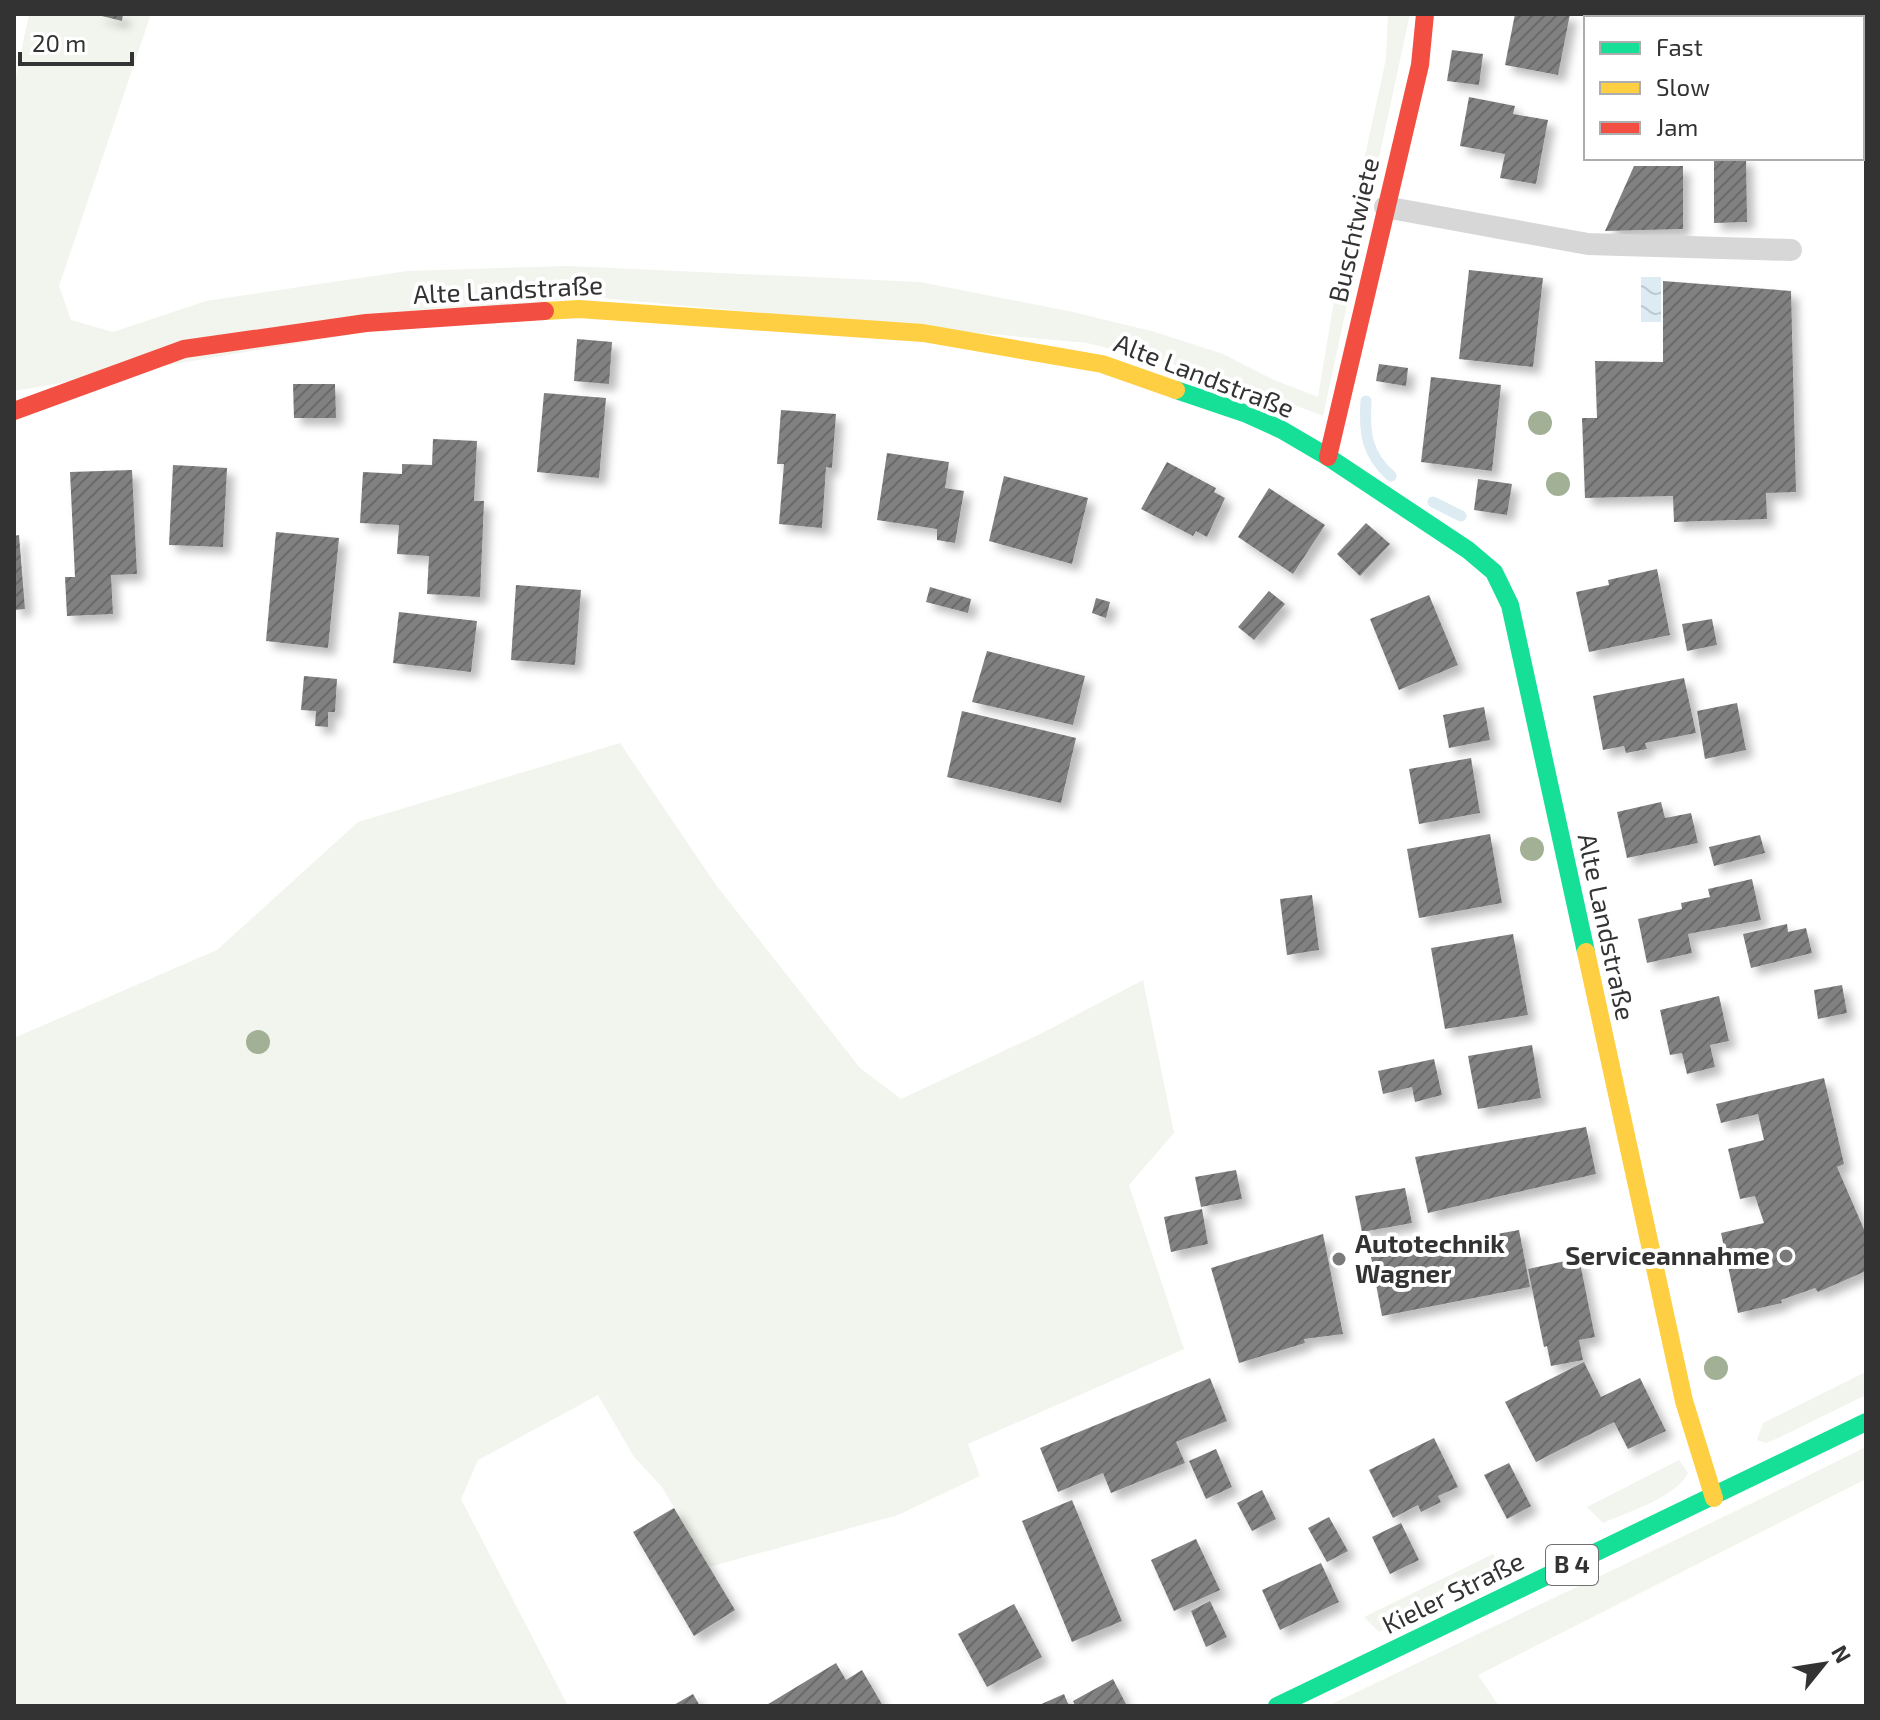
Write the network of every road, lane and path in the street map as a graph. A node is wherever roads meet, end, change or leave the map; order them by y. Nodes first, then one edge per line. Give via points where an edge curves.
1 (1425, 14) edge
2 (1385, 207) junction
3 (1791, 250) dead end
4 (14, 411) edge
5 (1328, 457) junction
6 (1866, 1422) edge
7 (1714, 1498) junction
8 (1277, 1706) edge

1 - 2 street, Buschtwiete via 1420,65
2 - 3 lane via 1588,244
2 - 5 street, Buschtwiete
4 - 5 street, Alte Landstraße via 184,349 366,323 579,309 923,333 1102,364 1247,414
5 - 7 street, Alte Landstraße via 1468,550 1494,572 1510,605 1684,1401
6 - 7 street, Kieler Straße / B 4
7 - 8 street, Kieler Straße / B 4

